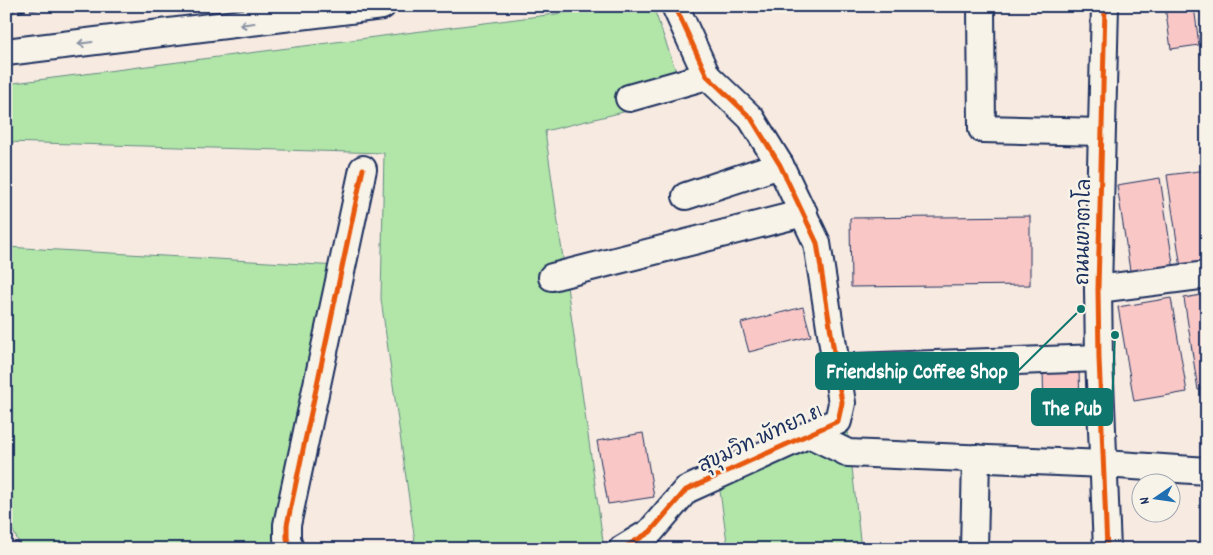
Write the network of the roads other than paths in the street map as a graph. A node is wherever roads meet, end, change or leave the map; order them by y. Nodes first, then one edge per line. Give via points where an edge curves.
1 (382, 6) edge
2 (675, 6) edge
3 (981, 6) edge
4 (1106, 6) edge
5 (6, 52) edge
6 (707, 76) junction
7 (629, 98) dead end
8 (1102, 132) junction
9 (780, 165) junction
10 (363, 168) dead end
11 (686, 196) dead end
12 (804, 213) junction
13 (1207, 274) edge
14 (552, 276) dead end
15 (1098, 289) junction
16 (1099, 358) junction
17 (854, 367) dead end
18 (809, 434) junction
19 (976, 458) junction
20 (1104, 464) junction
21 (1207, 471) edge
22 (290, 549) edge
23 (622, 549) edge
24 (974, 549) edge
25 (1107, 549) edge

1 -> 5 street
2 - 6 street, สุขุมวิท พัทยา 81
3 - 8 street via 982,129
4 - 8 street, ถนนเขาตาโล
6 - 7 street
6 - 9 street, สุขุมวิท พัทยา 81 via 751,118
8 - 15 street, ถนนเขาตาโล
9 - 11 street
9 - 12 street, สุขุมวิท พัทยา 81
10 - 22 street via 287,525
12 - 14 street
12 - 18 street, สุขุมวิท พัทยา 81 via 817,243 842,404 838,421
13 - 15 street
15 - 16 street, ถนนเขาตาโล
16 - 17 street
16 - 20 street, ถนนเขาตาโล
18 - 19 street via 848,453
18 - 23 street, สุขุมวิท พัทยา 81 via 686,490 650,532
19 - 20 street
19 - 24 street
20 - 21 street
20 - 25 street, ถนนเขาตาโล

